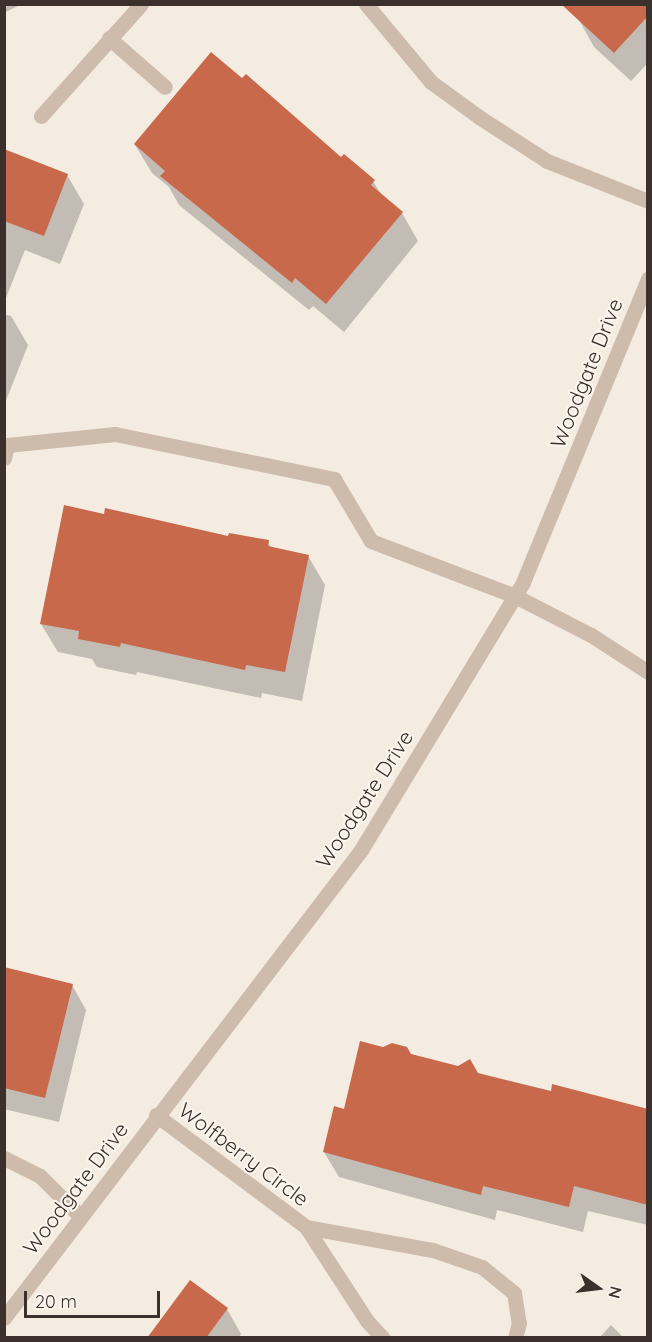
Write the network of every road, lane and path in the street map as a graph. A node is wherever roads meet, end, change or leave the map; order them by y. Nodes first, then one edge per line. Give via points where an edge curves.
1 (141, 4) edge
2 (366, 4) edge
3 (109, 39) junction
4 (165, 87) dead end
5 (41, 116) dead end
6 (648, 201) edge
7 (648, 279) edge
8 (4, 458) edge
9 (515, 596) junction
10 (648, 672) edge
11 (156, 1115) junction
12 (4, 1158) edge
13 (79, 1215) junction
14 (306, 1227) junction
15 (4, 1318) edge
16 (383, 1338) edge
17 (514, 1338) edge

1 - 3 street
2 - 6 street via 431,82 479,117 547,161
3 - 4 street
3 - 5 street
7 - 9 street, Woodgate Drive
8 - 9 street via 7,445 115,434 334,479 371,541
9 - 10 street via 591,635
9 - 11 street, Woodgate Drive via 361,850
11 - 13 street, Woodgate Drive
11 - 14 street, Wolfberry Circle
12 - 13 street via 39,1176
13 - 15 street, Woodgate Drive
14 - 16 street, Wolfberry Circle via 367,1321
14 - 17 street, Wolfberry Circle via 434,1251 482,1267 514,1293 519,1323

